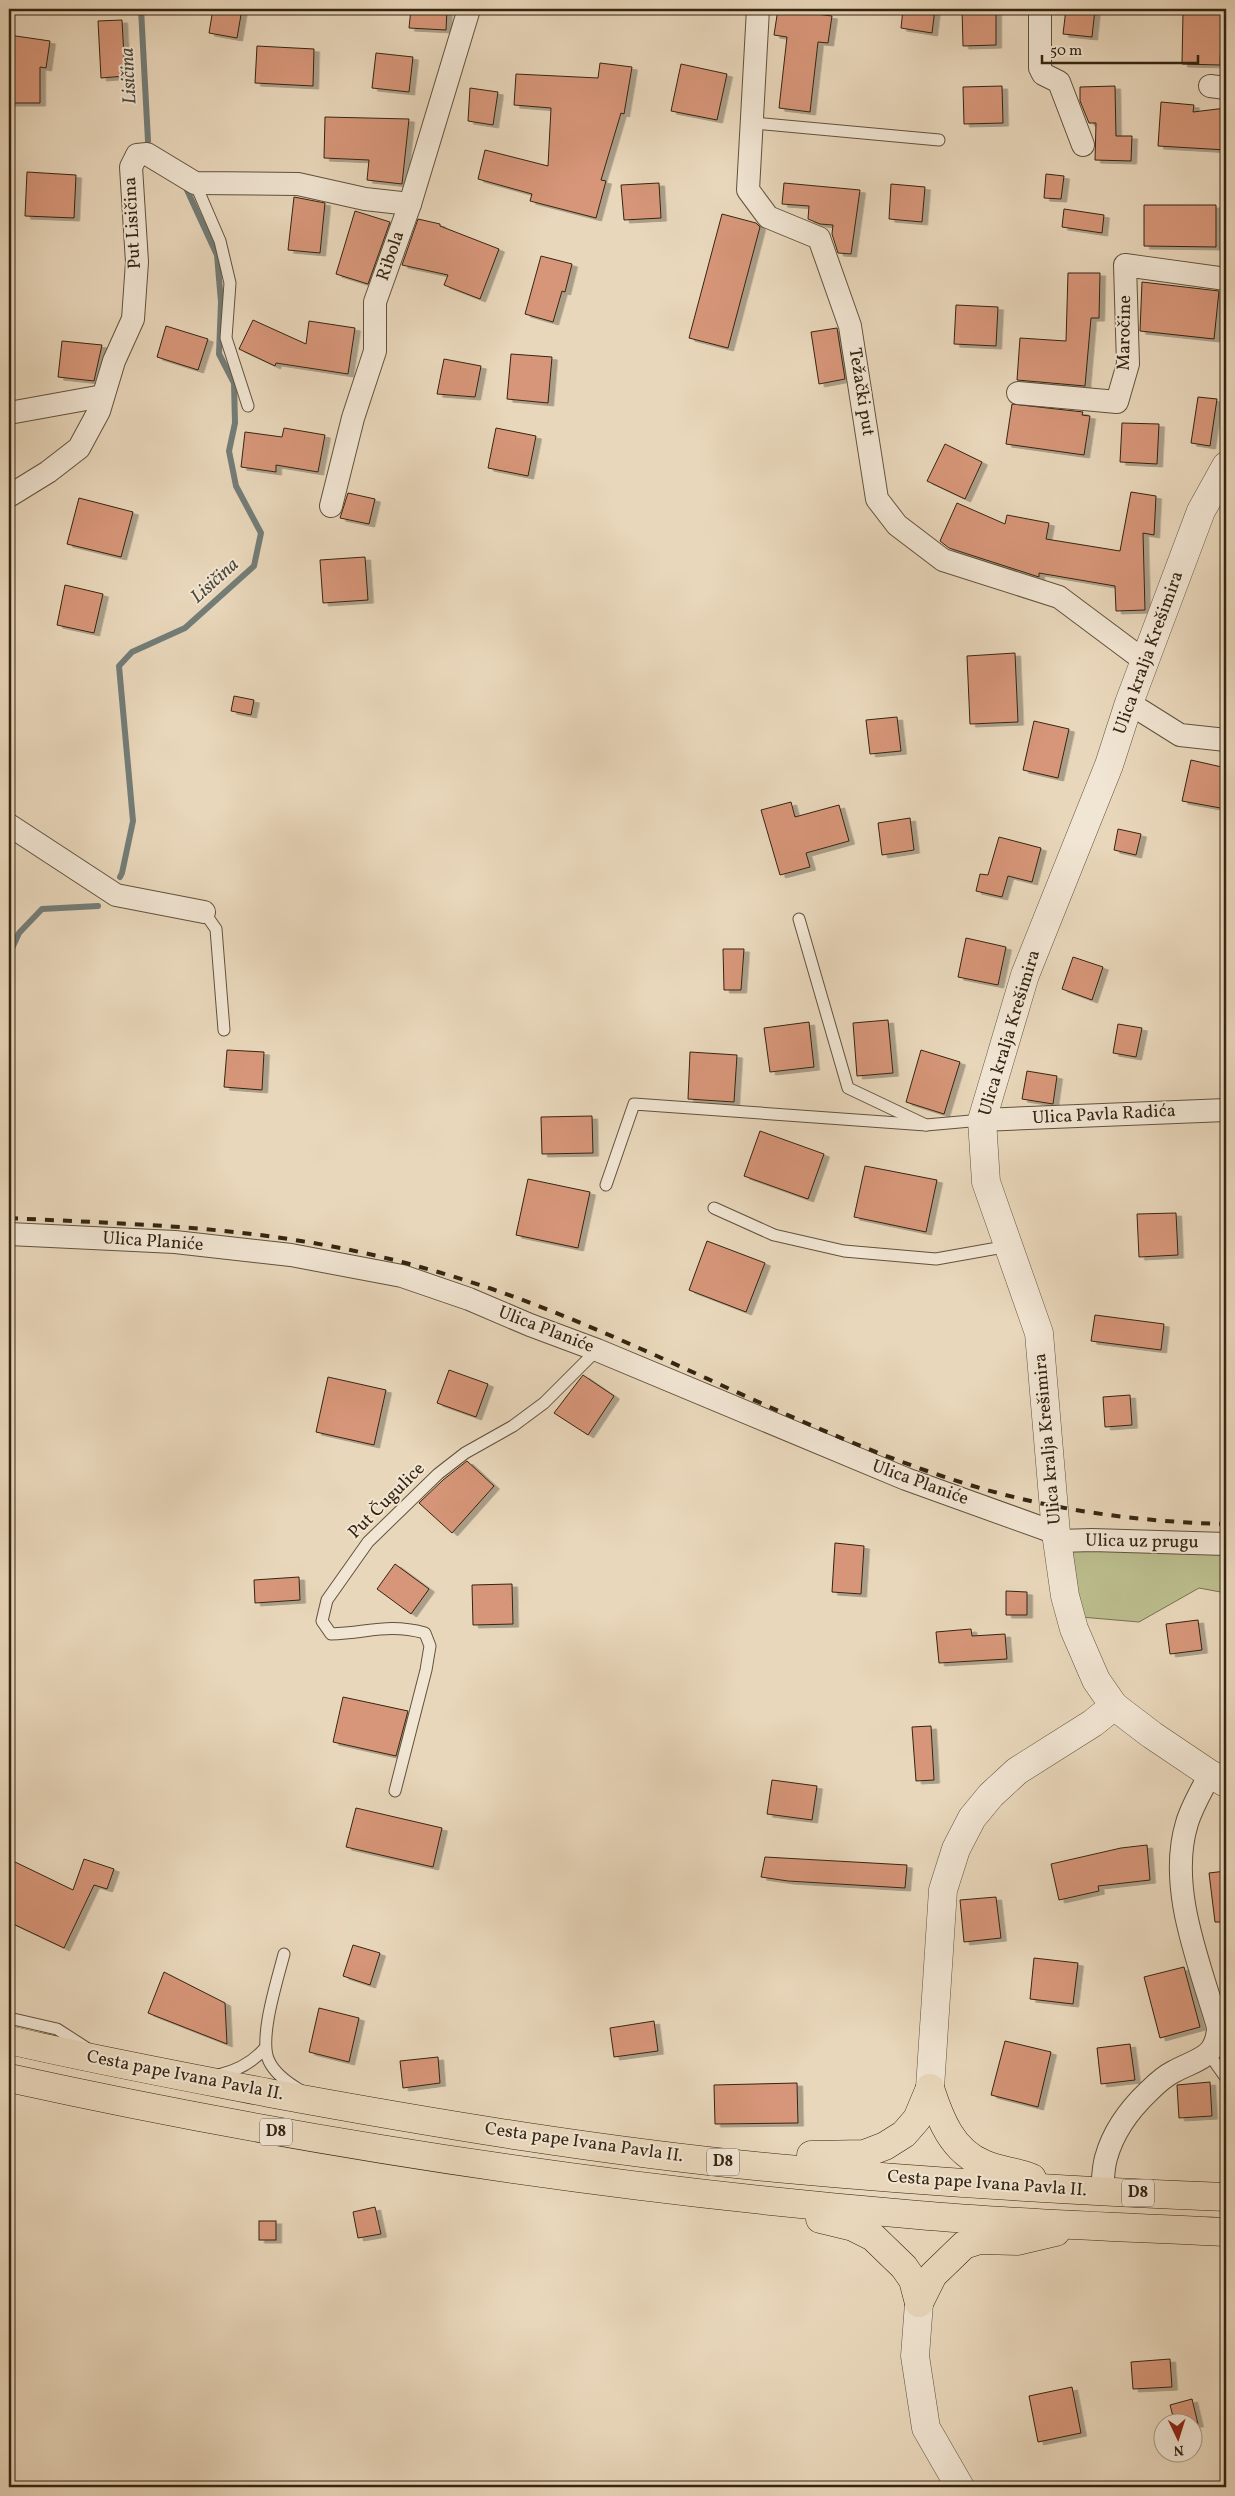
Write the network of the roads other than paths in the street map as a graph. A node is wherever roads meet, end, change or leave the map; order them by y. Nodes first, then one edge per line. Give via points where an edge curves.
1 (469, 9) edge
2 (758, 9) edge
3 (1040, 9) edge
4 (753, 123) junction
5 (939, 140) dead end
6 (1083, 145) dead end
7 (194, 183) junction
8 (410, 204) junction
9 (1226, 279) edge
10 (1018, 393) dead end
11 (103, 396) junction
12 (248, 406) dead end
13 (9, 414) edge
14 (1226, 466) edge
15 (9, 496) edge
16 (332, 506) dead end
17 (1146, 662) junction
18 (1129, 703) junction
19 (1226, 740) edge
20 (9, 825) edge
21 (204, 912) joint
22 (798, 919) dead end
23 (224, 1030) dead end
24 (1226, 1110) edge
25 (982, 1120) junction
26 (926, 1125) junction
27 (606, 1185) dead end
28 (714, 1208) dead end
29 (9, 1234) edge
30 (1009, 1246) junction
31 (597, 1350) junction
32 (1058, 1537) junction
33 (1226, 1544) edge
34 (1114, 1706) junction
35 (1218, 1779) edge
36 (395, 1791) dead end
37 (284, 1954) dead end
38 (9, 2018) edge
39 (9, 2040) edge
40 (265, 2048) junction
41 (1209, 2054) junction
42 (103, 2061) junction
43 (9, 2078) edge
44 (192, 2078) junction
45 (1226, 2078) edge
46 (930, 2088) junction
47 (325, 2103) junction
48 (773, 2168) junction
49 (1050, 2190) junction
50 (1102, 2192) junction
51 (1226, 2197) edge
52 (790, 2204) junction
53 (1074, 2225) junction
54 (1226, 2232) edge
55 (919, 2303) junction
56 (960, 2487) edge

1 - 8 street, Ribola
2 - 4 street, Težački put
3 - 6 street via 1040,68 1043,74 1058,82
4 - 5 lane
4 - 17 street, Težački put via 748,190 768,217 819,238 850,326 877,499 897,524 943,560 1059,597
7 - 8 street via 298,184 365,199
7 - 11 street, Put Lisičina via 147,154 138,155 131,167 137,262 133,319
7 - 12 lane via 220,241 230,283 226,338
8 - 16 street, Ribola via 375,302 375,351 353,418
9 - 10 street, Maročine via 1125,265 1128,364 1117,402
11 - 13 street
11 - 15 street, Put Lisičina via 99,411 79,448
14 - 17 street, Ulica kralja Krešimira via 1201,511
17 - 18 street, Ulica kralja Krešimira
18 - 19 street via 1180,735
18 - 25 street, Ulica kralja Krešimira via 1109,765 1025,975
20 - 21 street via 116,895
21 - 23 lane via 216,929
22 - 26 lane via 848,1088
24 - 25 street, Ulica Pavla Radića
25 - 26 lane
25 - 30 street, Ulica kralja Krešimira via 986,1182
26 - 27 lane via 634,1104
28 - 30 lane via 774,1235 844,1251 936,1259
29 - 31 street, Ulica Planiće via 175,1242 290,1255 402,1276
30 - 32 street, Ulica kralja Krešimira via 1039,1333
31 - 32 street, Ulica Planiće via 823,1446
31 - 36 lane, Put Čugulice via 544,1403 438,1474 368,1542 327,1600 322,1621 331,1634 357,1634 383,1628 407,1629 425,1633 430,1646
32 - 33 street, Ulica uz prugu
32 - 34 street, Ulica kralja Krešimira via 1065,1596 1074,1629 1096,1680
34 - 35 street, Ulica kralja Krešimira via 1152,1736
34 - 46 street via 1017,1771 972,1818 956,1850 943,1890
35 - 41 street, Ulica kralja Krešimira via 1187,1821 1181,1846 1183,1909 1218,2027 1218,2037
37 - 40 lane via 273,1992
38 - 42 lane via 57,2029 86,2046
39 - 42 main road, Cesta pape Ivana Pavla II. / D8
40 - 44 lane via 234,2071
40 - 47 lane via 278,2073 289,2083
41 - 45 lane
41 - 50 street via 1171,2073 1129,2113 1105,2158
42 - 44 main road, Cesta pape Ivana Pavla II. / D8
43 - 52 main road, Cesta pape Ivana Pavla II. / D8 via 268,2131 414,2156
44 - 47 main road, Cesta pape Ivana Pavla II. / D8
46 - 48 main road via 917,2119 904,2134 885,2146 864,2154 812,2154
46 - 49 main road via 940,2119 950,2137 967,2155 984,2165 1030,2177
47 - 48 main road, Cesta pape Ivana Pavla II. / D8 via 547,2140
48 - 49 main road, Cesta pape Ivana Pavla II. / D8
49 - 50 main road, Cesta pape Ivana Pavla II. / D8
50 - 51 main road, Cesta pape Ivana Pavla II. / D8
52 - 53 main road, Cesta pape Ivana Pavla II. / D8
52 - 55 main road via 808,2214 853,2227 873,2237 904,2267 913,2280
53 - 54 main road, Cesta pape Ivana Pavla II. / D8
53 - 55 main road via 1048,2236 1018,2241 980,2240 964,2245 933,2275
55 - 56 street via 915,2356 926,2428

